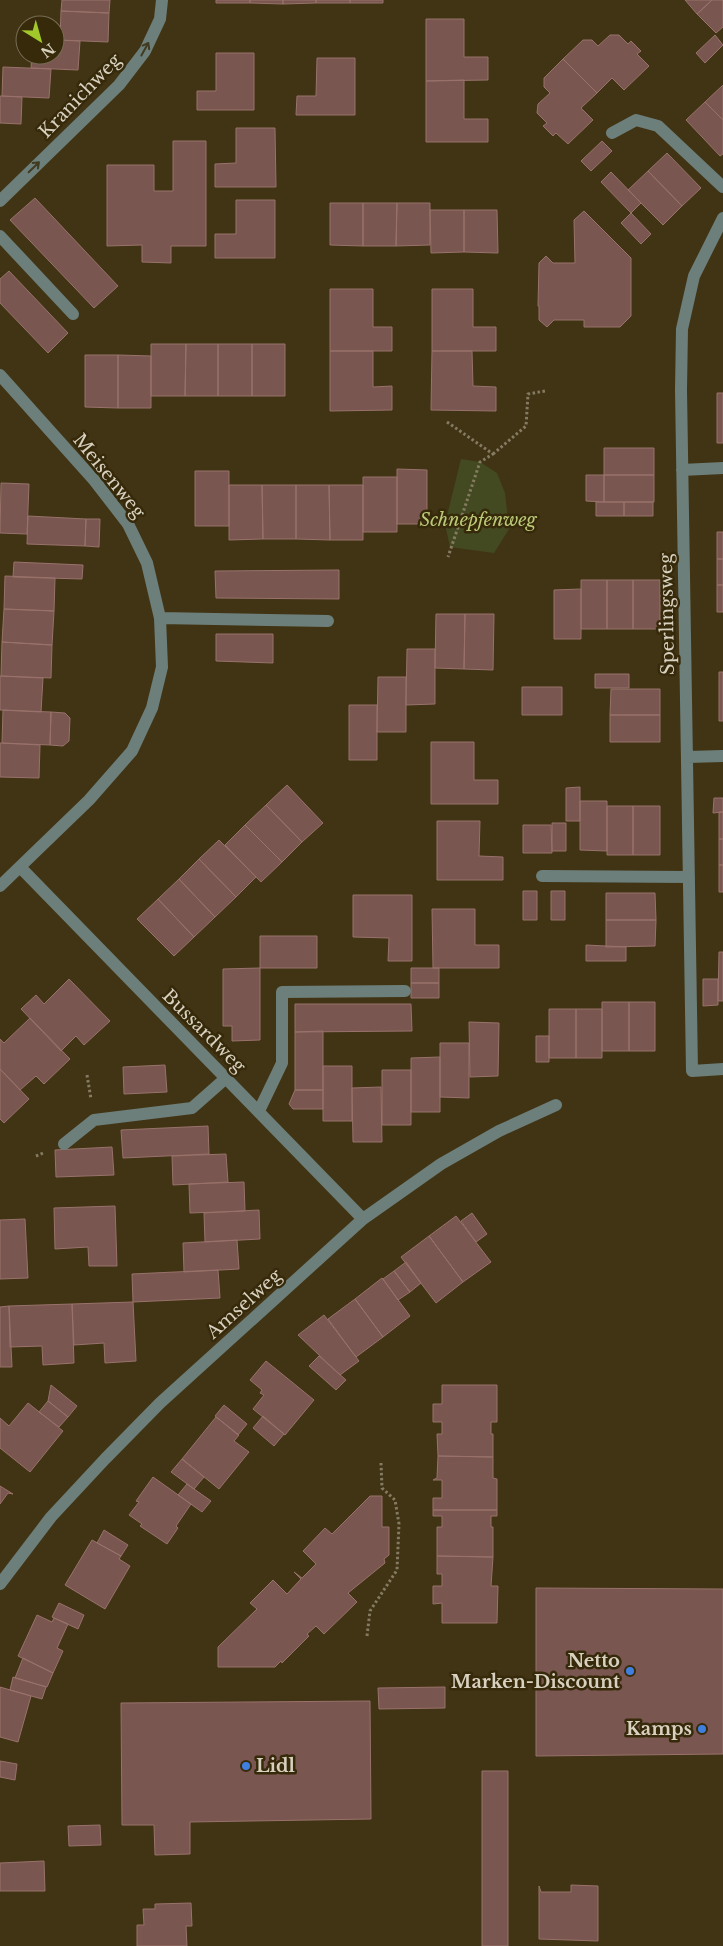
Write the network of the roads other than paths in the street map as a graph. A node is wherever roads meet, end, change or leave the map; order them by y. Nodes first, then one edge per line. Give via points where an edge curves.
1 (162, 0) edge
2 (612, 133) dead end
3 (723, 187) edge
4 (0, 202) edge
5 (723, 218) edge
6 (0, 236) edge
7 (73, 314) dead end
8 (0, 375) edge
9 (723, 468) edge
10 (682, 470) junction
11 (160, 618) junction
12 (328, 621) dead end
13 (723, 756) edge
14 (688, 757) junction
15 (20, 867) junction
16 (542, 876) dead end
17 (689, 877) junction
18 (0, 886) edge
19 (405, 991) dead end
20 (723, 1069) edge
21 (226, 1078) junction
22 (556, 1105) dead end
23 (259, 1111) junction
24 (64, 1144) dead end
25 (363, 1219) junction
26 (0, 1584) edge

4 -> 1 street, Kranichweg via 119,85 145,51 160,19
2 - 3 street via 636,120 658,126
5 - 10 street, Sperlingsweg via 694,276 682,329
6 - 7 street
8 - 11 street, Meisenweg via 94,480 128,524 147,563
9 - 10 street
10 - 14 street, Sperlingsweg
11 - 12 street
11 - 15 street, Meisenweg via 162,667 152,708 132,751 89,800
13 - 14 street
14 - 17 street, Sperlingsweg
15 - 18 street, Meisenweg
15 - 21 street, Bussardweg
16 - 17 street
17 - 20 street, Sperlingsweg via 692,1071
19 - 23 street via 282,992 282,1063
21 - 23 street, Bussardweg
21 - 24 street via 192,1108 94,1120
22 - 25 street, Amselweg via 499,1131 441,1164
23 - 25 street, Bussardweg
25 - 26 street, Amselweg via 160,1403 51,1517

